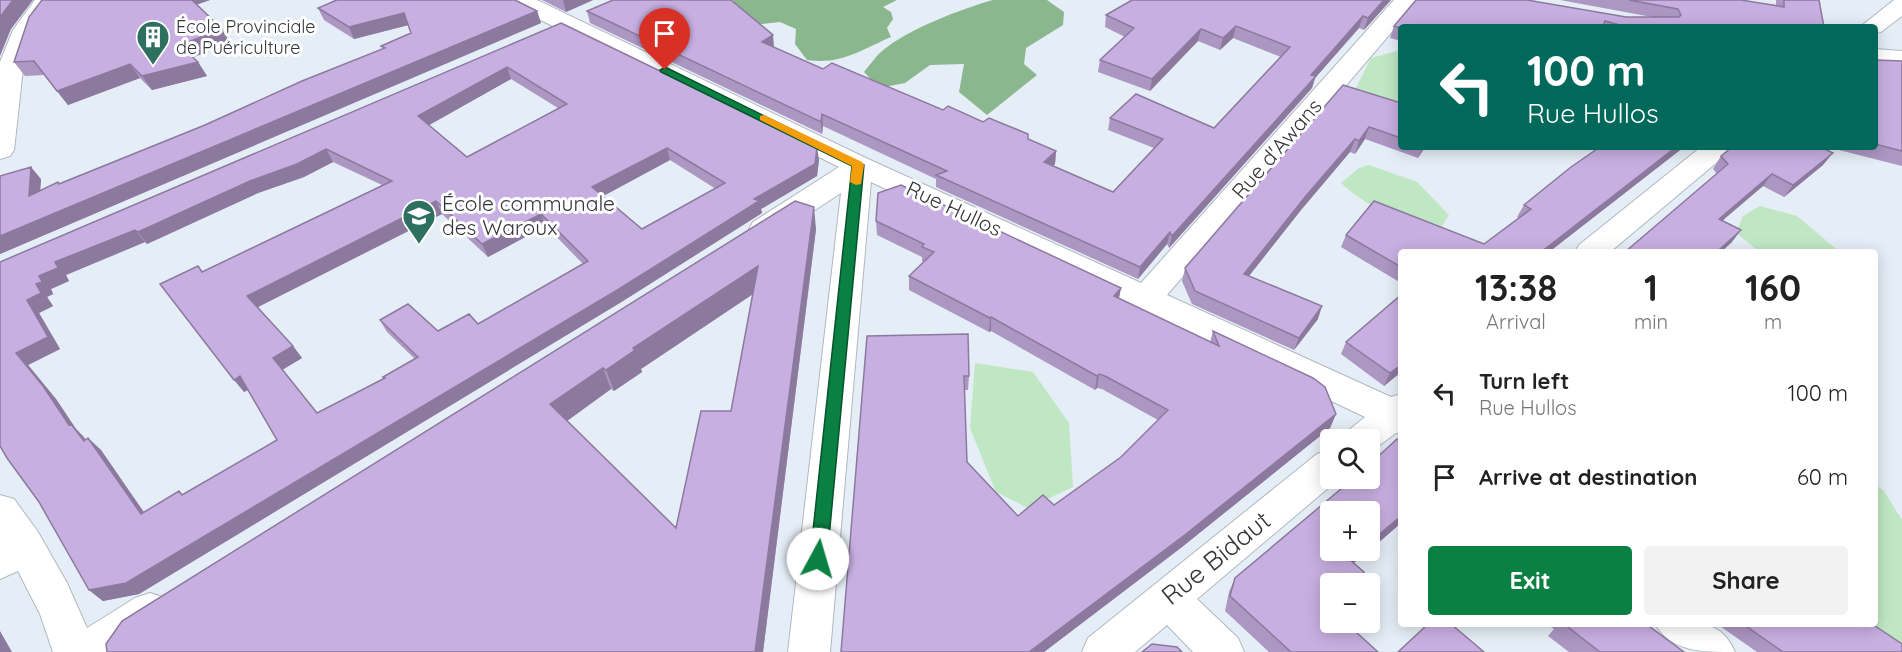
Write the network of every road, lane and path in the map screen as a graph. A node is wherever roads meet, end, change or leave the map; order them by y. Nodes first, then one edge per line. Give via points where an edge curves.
1 (47, 0) edge
2 (518, 0) edge
3 (1407, 0) edge
4 (598, 8) edge
5 (1900, 14) edge
6 (566, 21) junction
7 (1878, 24) edge
8 (530, 37) edge
9 (1878, 56) edge
10 (1902, 59) edge
11 (0, 150) edge
12 (1714, 150) edge
13 (858, 165) junction
14 (732, 249) edge
15 (1594, 249) edge
16 (1146, 298) junction
17 (1398, 414) edge
18 (1377, 429) edge
19 (1320, 473) edge
20 (0, 511) edge
21 (12, 553) edge
22 (175, 596) edge
23 (1167, 598) junction
24 (1680, 627) edge
25 (74, 652) edge
26 (85, 652) edge
27 (809, 652) edge
28 (1103, 652) edge
29 (1223, 652) edge
30 (1714, 652) edge

1 - 11 street via 26,30 10,69
2 - 6 street, Rue Hullos
3 - 16 street, Rue d'Awans
4 - 6 street
5 - 7 street
6 - 8 street
6 - 13 street, Rue Hullos
9 - 10 street
12 - 15 street
13 - 14 street
13 - 16 street, Rue Hullos
13 - 27 street
16 - 17 street, Rue Hullos
17 - 18 street
19 - 23 street, Rue Bidaut
20 - 21 street
21 - 25 street via 64,618
22 - 26 street
23 - 28 street, Rue Bidaut
23 - 29 street
24 - 30 street

